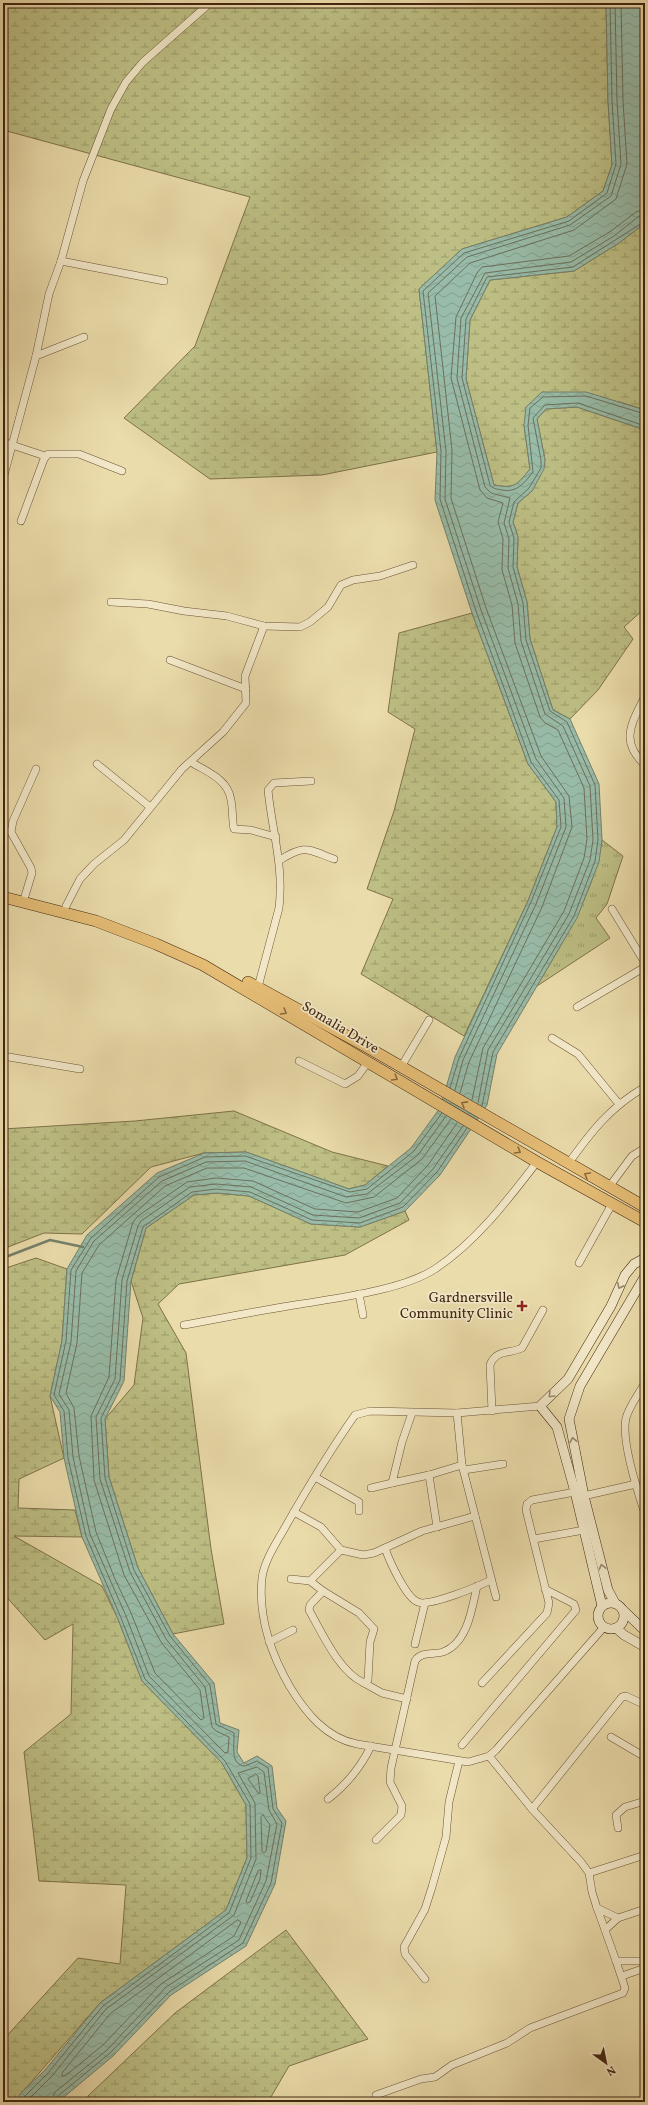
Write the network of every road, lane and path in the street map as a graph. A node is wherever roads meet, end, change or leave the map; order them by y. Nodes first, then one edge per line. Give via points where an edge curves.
1 (210, 3) edge
2 (61, 261) junction
3 (164, 281) dead end
4 (84, 337) dead end
5 (36, 356) junction
6 (3, 442) edge
7 (12, 444) junction
8 (45, 456) junction
9 (122, 471) dead end
10 (3, 479) edge
11 (21, 521) dead end
12 (413, 565) dead end
13 (111, 602) dead end
14 (264, 626) junction
15 (170, 660) dead end
16 (246, 689) junction
17 (645, 696) edge
18 (191, 762) junction
19 (97, 764) dead end
20 (645, 764) edge
21 (36, 769) dead end
22 (311, 781) dead end
23 (150, 807) junction
24 (276, 837) junction
25 (334, 859) dead end
26 (280, 860) junction
27 (3, 891) edge
28 (25, 896) junction
29 (3, 897) edge
30 (66, 906) junction
31 (612, 909) dead end
32 (645, 963) edge
33 (645, 967) edge
34 (258, 987) junction
35 (577, 1007) dead end
36 (429, 1020) dead end
37 (552, 1038) dead end
38 (3, 1056) edge
39 (299, 1061) dead end
40 (368, 1062) junction
41 (401, 1067) junction
42 (80, 1069) dead end
43 (645, 1087) edge
44 (619, 1104) junction
45 (645, 1148) edge
46 (537, 1162) junction
47 (568, 1164) junction
48 (609, 1187) junction
49 (612, 1204) junction
50 (645, 1207) edge
51 (645, 1222) edge
52 (645, 1258) edge
53 (579, 1263) dead end
54 (645, 1276) edge
55 (359, 1294) junction
56 (610, 1306) junction
57 (543, 1310) dead end
58 (624, 1314) junction
59 (363, 1315) dead end
60 (184, 1325) dead end
61 (568, 1379) junction
62 (645, 1383) edge
63 (580, 1386) junction
64 (540, 1406) junction
65 (492, 1411) junction
66 (412, 1413) junction
67 (457, 1413) junction
68 (569, 1419) junction
69 (557, 1427) junction
70 (504, 1464) dead end
71 (463, 1467) junction
72 (429, 1475) junction
73 (315, 1477) junction
74 (392, 1483) junction
75 (636, 1484) junction
76 (371, 1488) dead end
77 (579, 1495) junction
78 (359, 1511) dead end
79 (294, 1512) junction
80 (645, 1514) edge
81 (475, 1516) junction
82 (437, 1527) junction
83 (584, 1530) junction
84 (534, 1539) junction
85 (385, 1548) junction
86 (341, 1550) junction
87 (291, 1579) dead end
88 (491, 1580) junction
89 (310, 1581) junction
90 (477, 1586) junction
91 (545, 1589) junction
92 (323, 1592) junction
93 (496, 1597) dead end
94 (425, 1603) junction
95 (602, 1606) junction
96 (618, 1606) junction
97 (604, 1628) junction
98 (616, 1628) junction
99 (293, 1630) dead end
100 (645, 1631) edge
101 (269, 1642) junction
102 (415, 1644) dead end
103 (645, 1647) edge
104 (364, 1683) junction
105 (482, 1683) dead end
106 (406, 1699) junction
107 (645, 1705) edge
108 (611, 1737) dead end
109 (462, 1745) dead end
110 (371, 1746) junction
111 (396, 1750) junction
112 (489, 1756) junction
113 (645, 1757) edge
114 (458, 1761) junction
115 (328, 1798) dead end
116 (645, 1801) edge
117 (532, 1809) junction
118 (618, 1828) dead end
119 (376, 1840) dead end
120 (645, 1855) edge
121 (589, 1873) junction
122 (598, 1908) junction
123 (645, 1909) edge
124 (618, 1918) junction
125 (605, 1930) junction
126 (645, 1961) edge
127 (616, 1962) junction
128 (645, 1968) edge
129 (622, 1976) junction
130 (425, 1979) dead end
131 (376, 2094) dead end

1 - 2 street via 143,62 126,82 111,109 83,181
2 - 3 street
2 - 5 street via 49,294
4 - 5 street
5 - 7 street
6 - 7 street
7 - 8 street
7 - 10 street
8 - 9 street via 78,454
8 - 11 street
12 - 14 street via 341,585 328,608 305,625 290,628
13 - 14 street via 148,604 227,616
14 - 16 street via 245,676
15 - 16 street
16 - 18 street via 246,703 232,722
17 - 20 street via 630,726 629,736 633,752
18 - 23 street
18 - 24 street via 218,778 228,789 234,829 251,830
19 - 23 street
21 - 28 street via 13,821 12,832 31,868 32,873
22 - 24 street via 270,786 268,796
23 - 30 street via 124,840 80,879
24 - 26 street
25 - 26 street via 307,848 293,852
26 - 34 street via 279,908
27 - 28 main road, Somalia Drive
28 - 30 main road, Somalia Drive
29 -> 40 main road, Somalia Drive via 70,913 156,944 203,965
30 - 34 main road, Somalia Drive via 163,939
31 - 32 street
33 - 35 street
34 - 41 main road, Somalia Drive
36 - 41 street
37 - 44 street via 578,1054
38 - 42 street
39 - 40 street via 345,1084 358,1076
40 -> 46 main road, Somalia Drive
47 -> 41 main road, Somalia Drive
43 - 44 street
44 - 47 street via 592,1130
45 - 48 street via 632,1156
46 - 49 main road, Somalia Drive
46 - 55 street via 501,1207 452,1257 433,1270 407,1281
48 -> 47 main road, Somalia Drive
48 - 50 main road, Somalia Drive
49 - 51 main road, Somalia Drive
49 - 53 street
52 -> 56 street via 634,1264 625,1275
54 - 58 street
55 - 59 street
55 - 60 street
56 - 58 street
56 - 61 street
57 - 65 street via 522,1348 497,1354 493,1358 490,1364
58 - 63 street
61 - 63 street
61 -> 64 street
62 - 75 street via 625,1422 625,1434
63 - 68 street
64 - 65 street
64 - 69 street
65 - 67 street
66 - 67 street
66 - 73 street via 370,1411 355,1415
66 - 74 street
67 - 71 street
68 - 69 street
77 -> 68 street
69 - 77 street
70 - 71 street
71 - 72 street
71 - 81 street
72 - 74 street
72 - 82 street
73 - 78 street via 359,1502
73 - 79 street
74 - 76 street
75 - 77 street
75 - 80 street
77 - 83 street
77 - 84 street via 532,1500 527,1504 526,1510
96 -> 77 street via 608,1590
79 - 86 street via 321,1527
79 - 101 street via 262,1576 262,1602
81 - 82 street
81 - 88 street
82 - 85 street
83 - 84 street
83 - 95 street
84 - 91 street
85 - 86 street via 363,1555
85 - 94 street via 392,1568 413,1599 418,1603
86 - 89 street
87 - 89 street
88 - 90 street
88 - 93 street
89 - 92 street
90 - 94 street
90 - 106 street via 466,1628 452,1647 443,1652 421,1655 415,1661
91 - 105 street via 549,1603 547,1612
91 - 109 street via 574,1604 576,1610
92 - 104 street via 310,1605 309,1610 346,1671
92 - 104 street via 359,1613 374,1629 370,1642 368,1680
94 - 102 street
95 - 96 street via 608,1603
95 - 97 street via 597,1617
96 - 98 street via 624,1617
96 - 100 street
97 - 98 street
97 - 112 street
98 - 103 street
99 - 101 street
101 - 110 street via 282,1673 308,1714 342,1741
104 - 106 street via 382,1693
106 - 111 street
107 - 117 street via 626,1696 622,1697
108 - 113 street
110 - 111 street
110 - 115 street via 356,1771
111 - 114 street
111 - 119 street via 390,1782 402,1806 401,1814
112 - 114 street via 477,1761
112 - 117 street
114 - 130 street via 449,1802 446,1837 432,1886 424,1909 404,1947 404,1954
116 - 118 street via 620,1810 616,1815
117 - 121 street
120 - 121 street
121 - 122 street
122 - 124 street
122 - 125 street
123 - 124 street
124 - 125 street
125 - 127 street
126 - 127 street
127 - 129 street
128 - 129 street
129 - 131 street via 625,1988 623,1993 530,2028 507,2043 452,2065 435,2077

